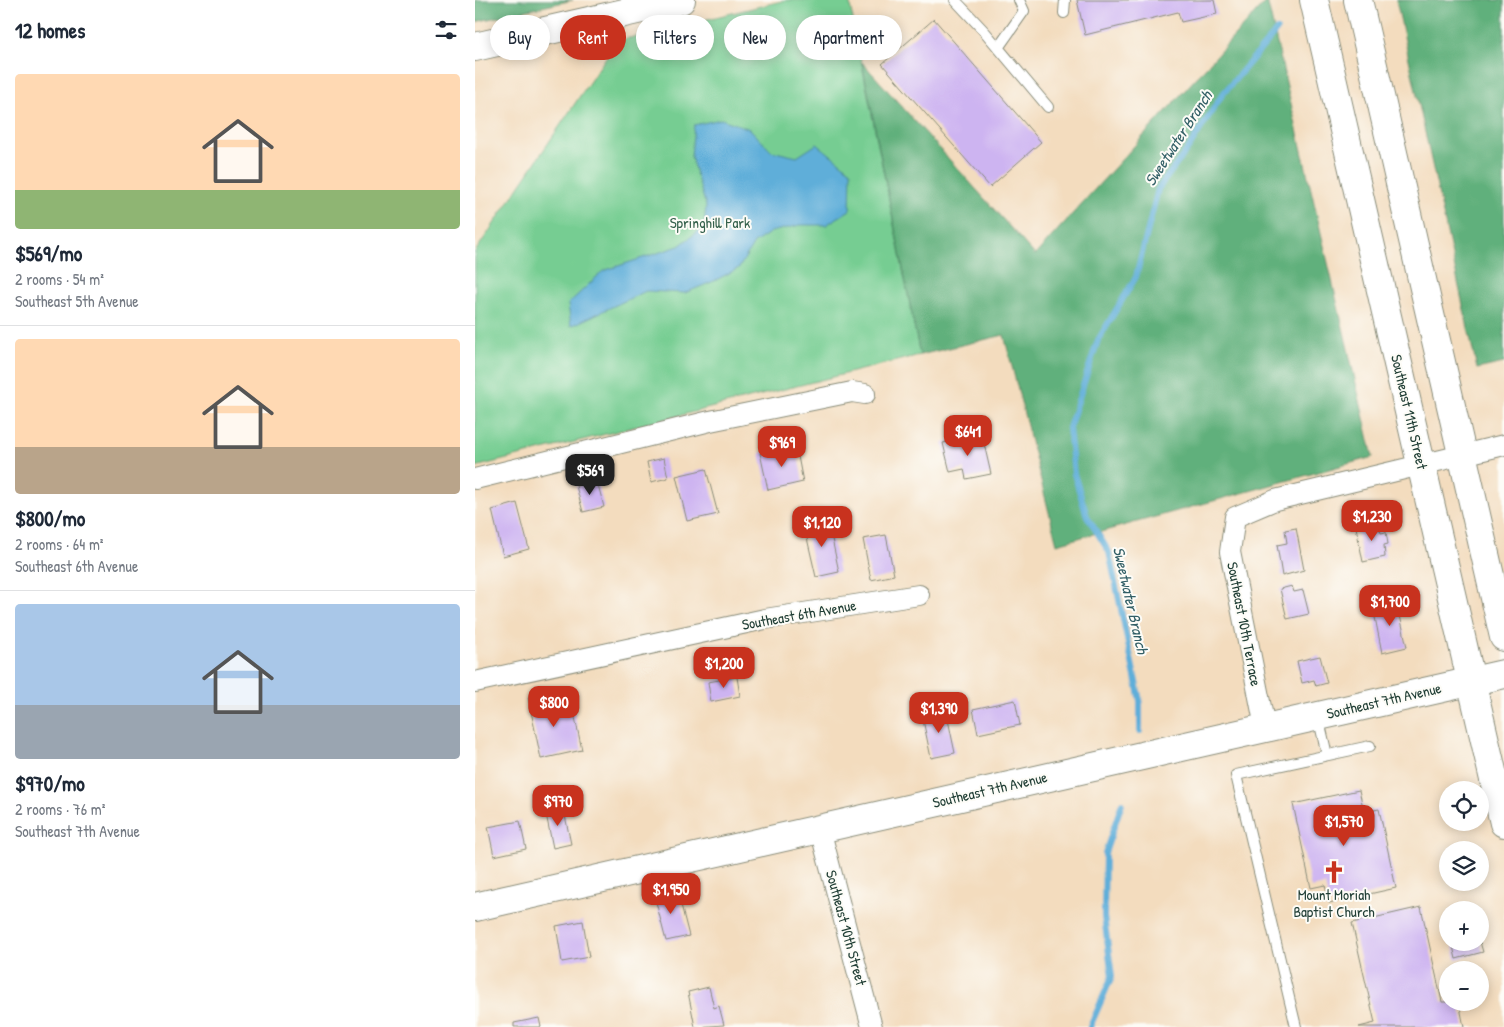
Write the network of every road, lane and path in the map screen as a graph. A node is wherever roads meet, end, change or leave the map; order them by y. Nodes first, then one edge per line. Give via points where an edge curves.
1 (681, 0) edge
2 (955, 0) edge
3 (1019, 0) edge
4 (1065, 0) edge
5 (1314, 0) edge
6 (1357, 0) edge
7 (1064, 13) dead end
8 (475, 47) edge
9 (998, 48) junction
10 (1048, 108) dead end
11 (865, 394) dead end
12 (1504, 445) edge
13 (1462, 455) junction
14 (1421, 465) junction
15 (475, 479) edge
16 (919, 595) dead end
17 (1504, 638) edge
18 (1504, 674) edge
19 (1471, 681) junction
20 (475, 682) edge
21 (1317, 716) junction
22 (1265, 727) junction
23 (1370, 746) dead end
24 (1327, 755) junction
25 (1504, 823) edge
26 (820, 829) junction
27 (475, 907) edge
28 (872, 1027) edge
29 (1296, 1027) edge

1 - 8 main road
2 - 9 lane
3 - 9 lane via 1024,11
4 - 7 lane
5 - 14 main road, Southeast 11th Street
6 - 13 main road
9 - 10 lane
11 - 15 street via 852,392 710,421
12 - 13 street
13 - 14 street
13 - 17 main road
14 - 19 main road, Southeast 11th Street
14 - 22 street, Southeast 10th Terrace via 1275,500 1235,517 1230,552
16 - 20 street, Southeast 6th Avenue via 765,619
18 - 19 main road, Southeast 7th Avenue
19 - 21 main road, Southeast 7th Avenue
19 - 25 main road, Southeast 11th Street
21 - 22 main road, Southeast 7th Avenue
21 - 24 lane
22 - 26 main road, Southeast 7th Avenue
23 - 24 lane
24 - 29 lane via 1236,775
26 - 27 main road, Southeast 7th Avenue
26 - 28 street, Southeast 10th Street

